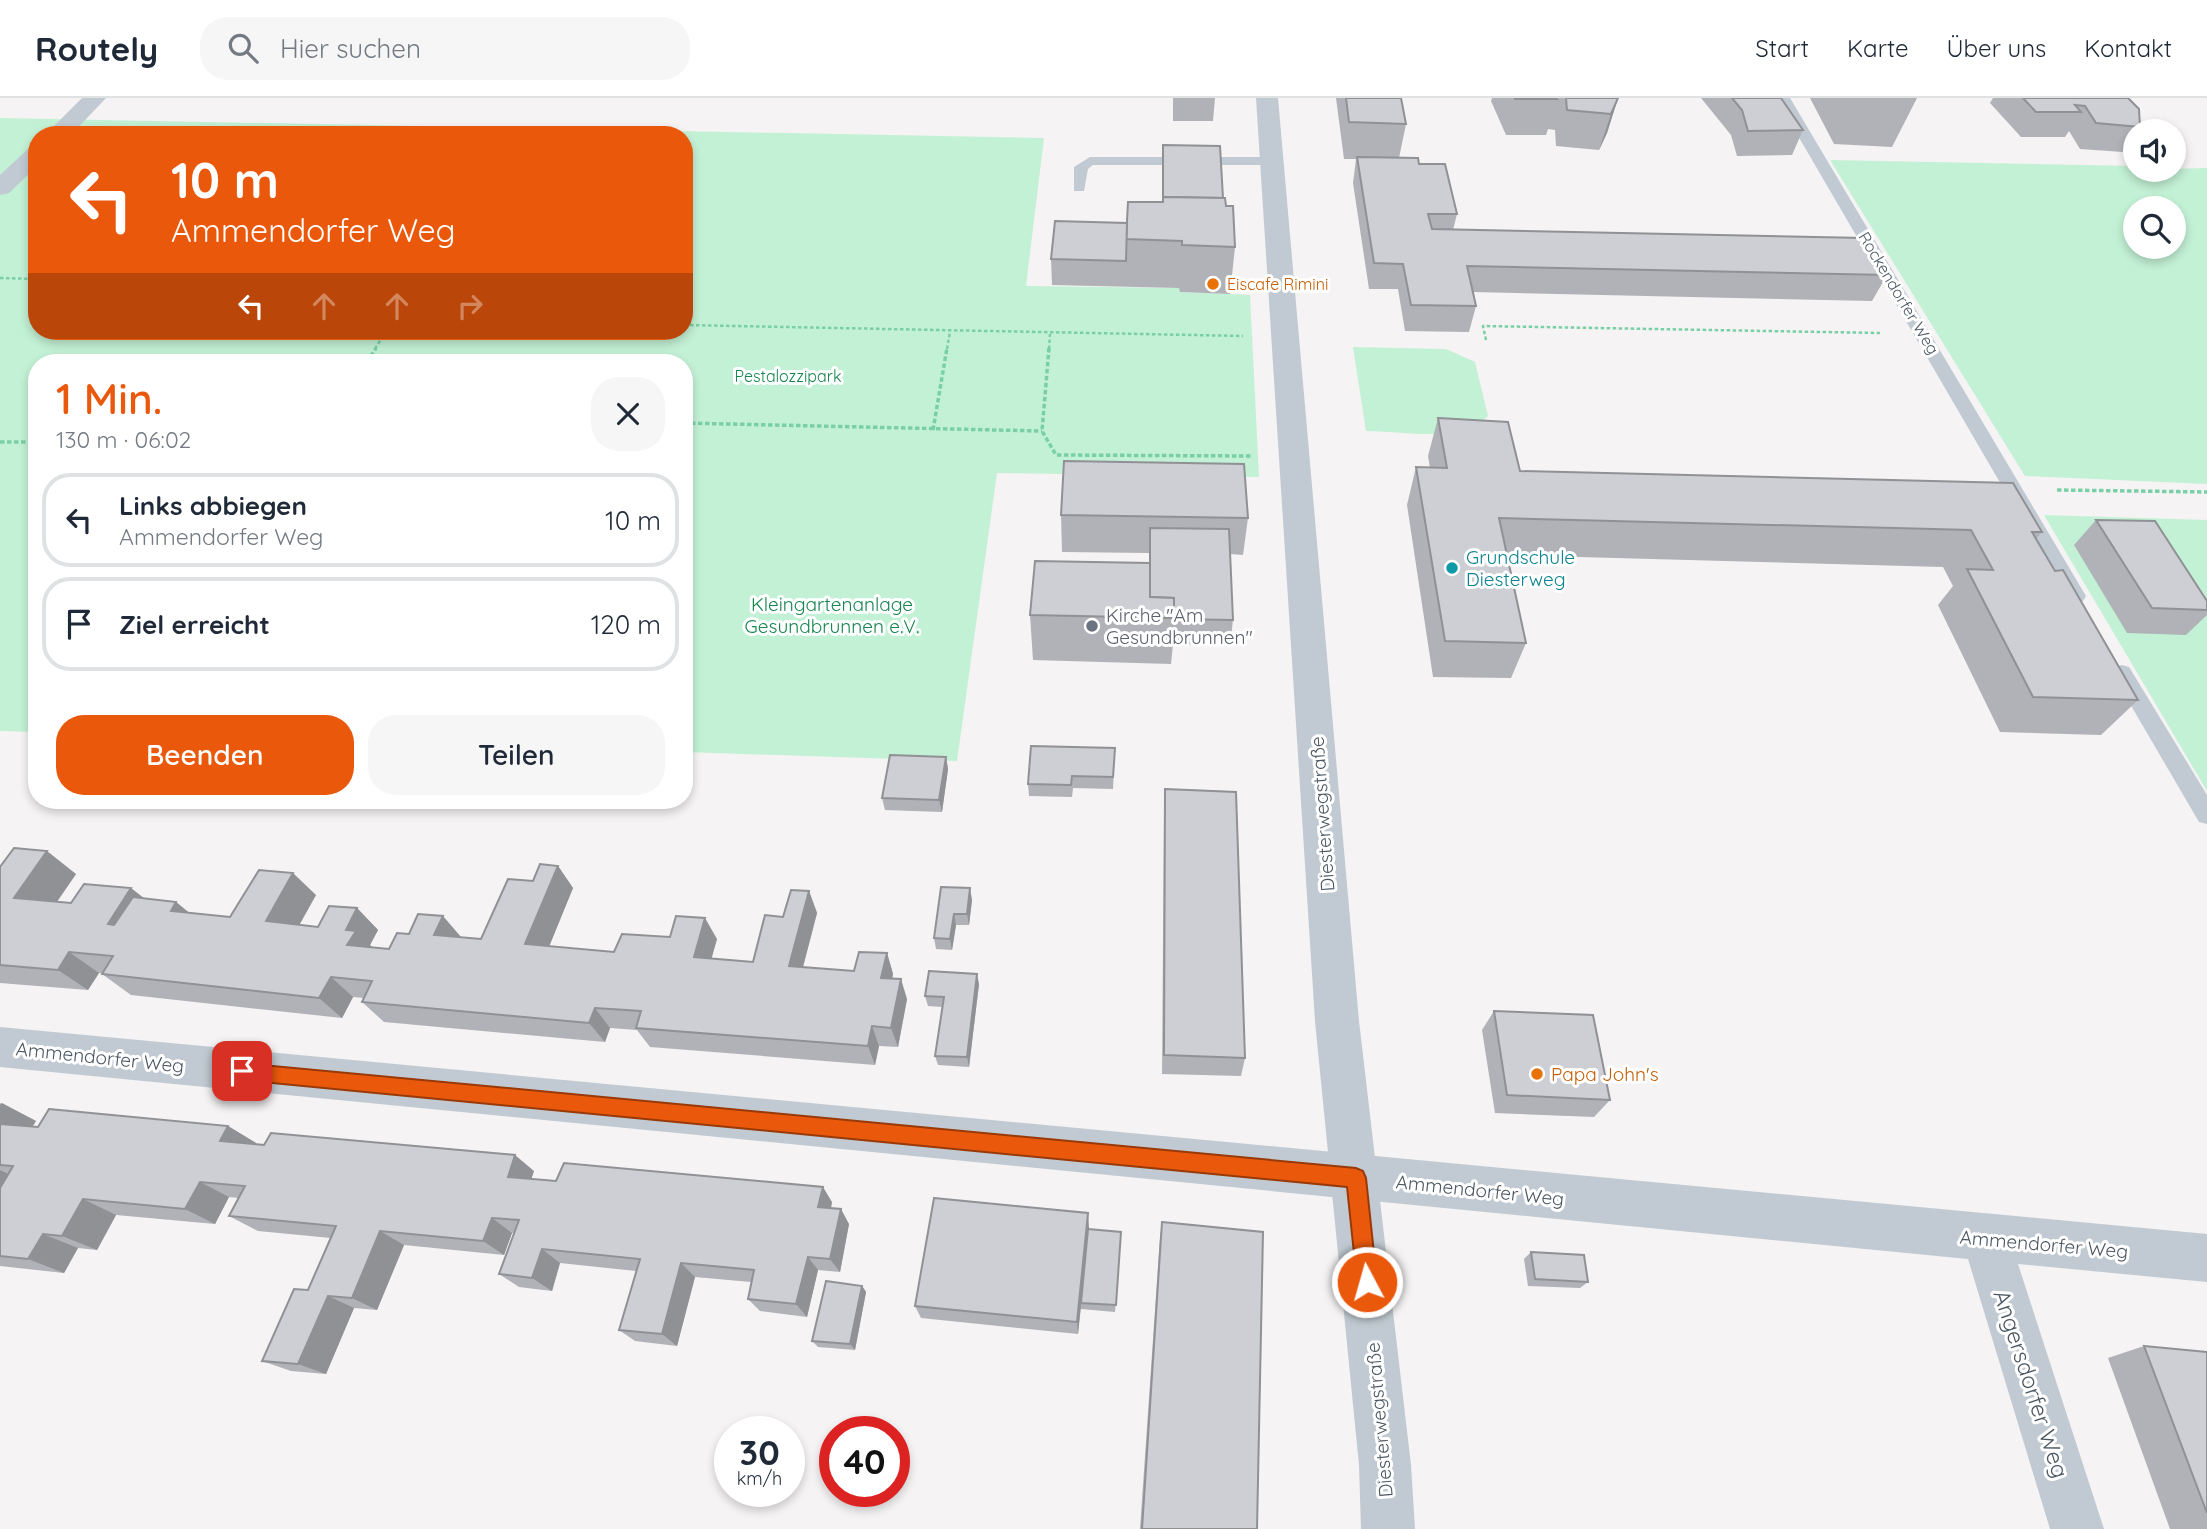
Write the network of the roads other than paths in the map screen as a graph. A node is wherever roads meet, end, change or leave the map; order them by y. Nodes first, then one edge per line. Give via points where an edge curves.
1 (95, 98) edge
2 (1267, 98) edge
3 (1783, 98) edge
4 (66, 126) edge
5 (1272, 161) junction
6 (28, 162) edge
7 (0, 188) edge
8 (1079, 188) dead end
9 (1925, 334) joint
10 (2013, 490) joint
11 (2089, 618) edge
12 (2110, 653) edge
13 (2207, 815) edge
14 (0, 1047) edge
15 (1356, 1178) junction
16 (1986, 1239) junction
17 (2207, 1258) edge
18 (1388, 1529) edge
19 (2077, 1529) edge

1 - 4 street
2 - 5 street, Diesterwegstraße
3 - 9 lane, Rockendorfer Weg
5 - 8 lane via 1090,161 1081,167
5 - 15 street, Diesterwegstraße via 1337,1021
6 - 7 street
9 - 10 lane, Rockendorfer Weg
10 - 11 lane
12 - 13 lane
14 - 15 street, Ammendorfer Weg
15 - 16 street, Ammendorfer Weg
15 - 18 street, Diesterwegstraße
16 - 17 street, Ammendorfer Weg
16 - 19 street, Angersdorfer Weg

